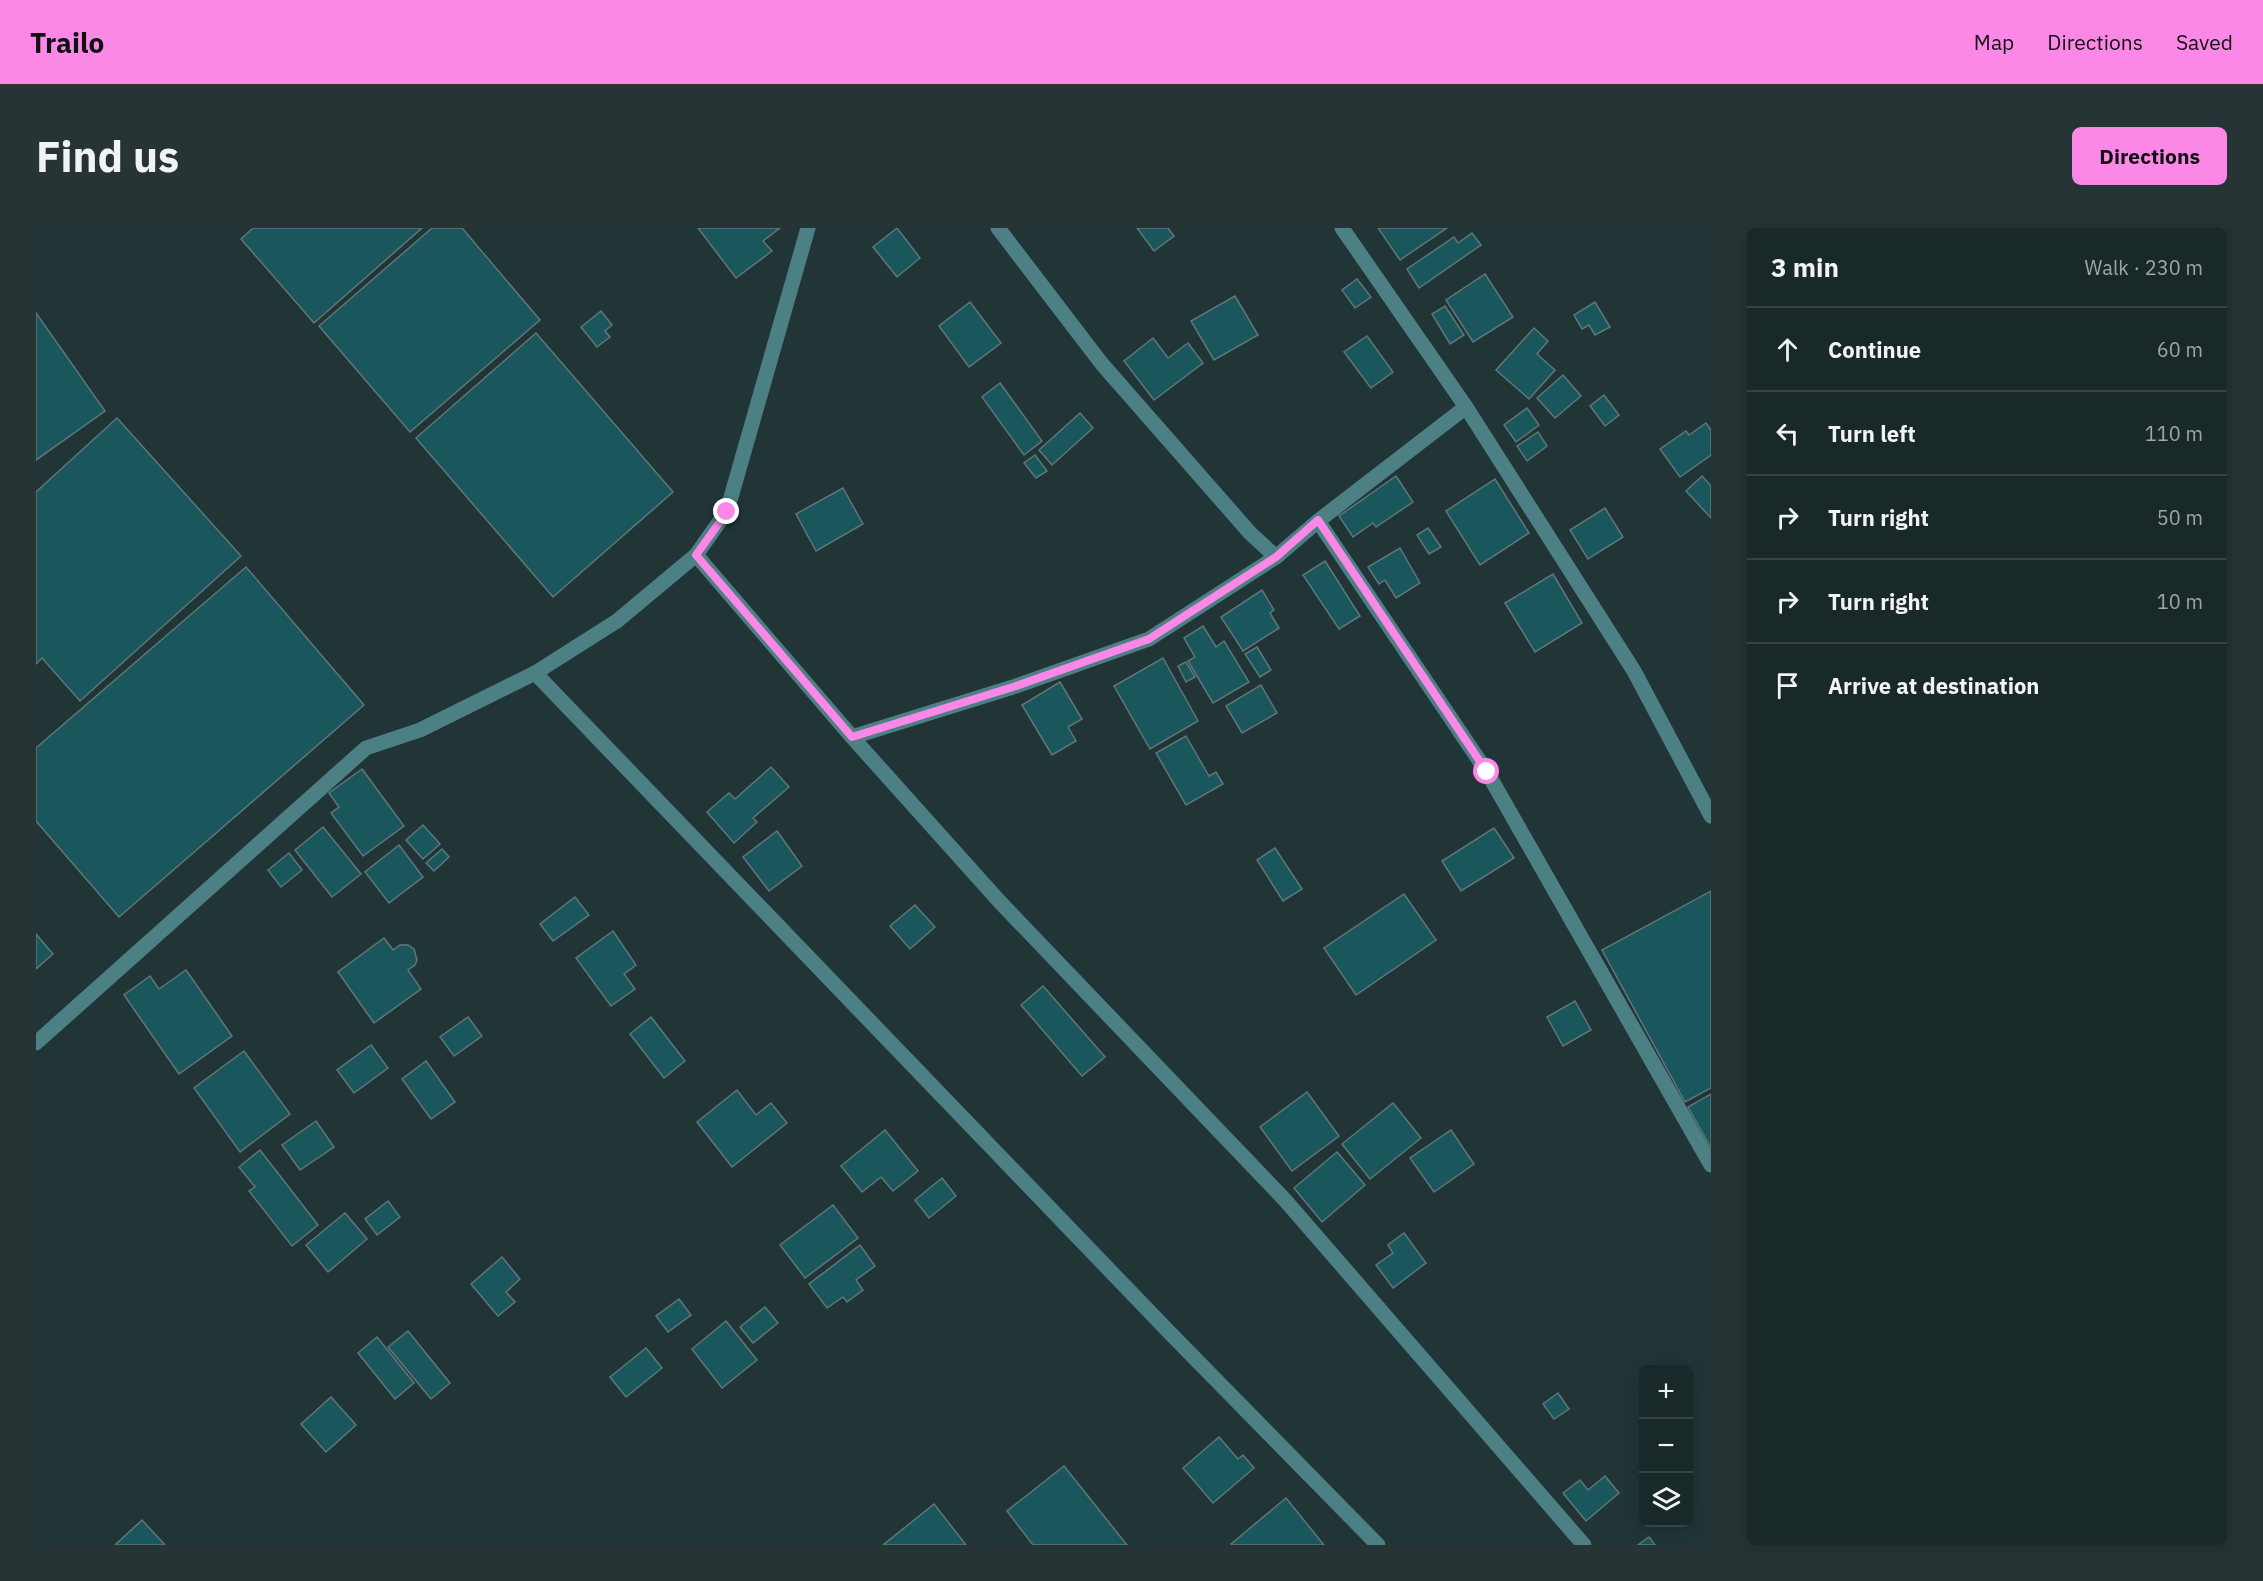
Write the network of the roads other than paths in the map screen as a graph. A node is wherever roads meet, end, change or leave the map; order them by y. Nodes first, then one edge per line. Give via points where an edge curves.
1 (808, 228) edge
2 (998, 228) edge
3 (1342, 228) edge
4 (1466, 407) junction
5 (1318, 520) junction
6 (696, 555) junction
7 (1276, 557) junction
8 (535, 673) junction
9 (852, 737) junction
10 (1711, 816) edge
11 (36, 1043) edge
12 (1711, 1165) edge
13 (1378, 1545) edge
14 (1584, 1545) edge

1 - 6 street via 727,512
2 - 7 street via 1102,364
3 - 4 street
4 - 5 street
4 - 10 street via 1634,671
5 - 7 street
5 - 12 street via 1487,772
6 - 8 street via 616,621
6 - 9 street
7 - 9 street via 1149,639
8 - 11 street via 420,730 366,748
8 - 13 street
9 - 14 street via 999,901 1285,1200

